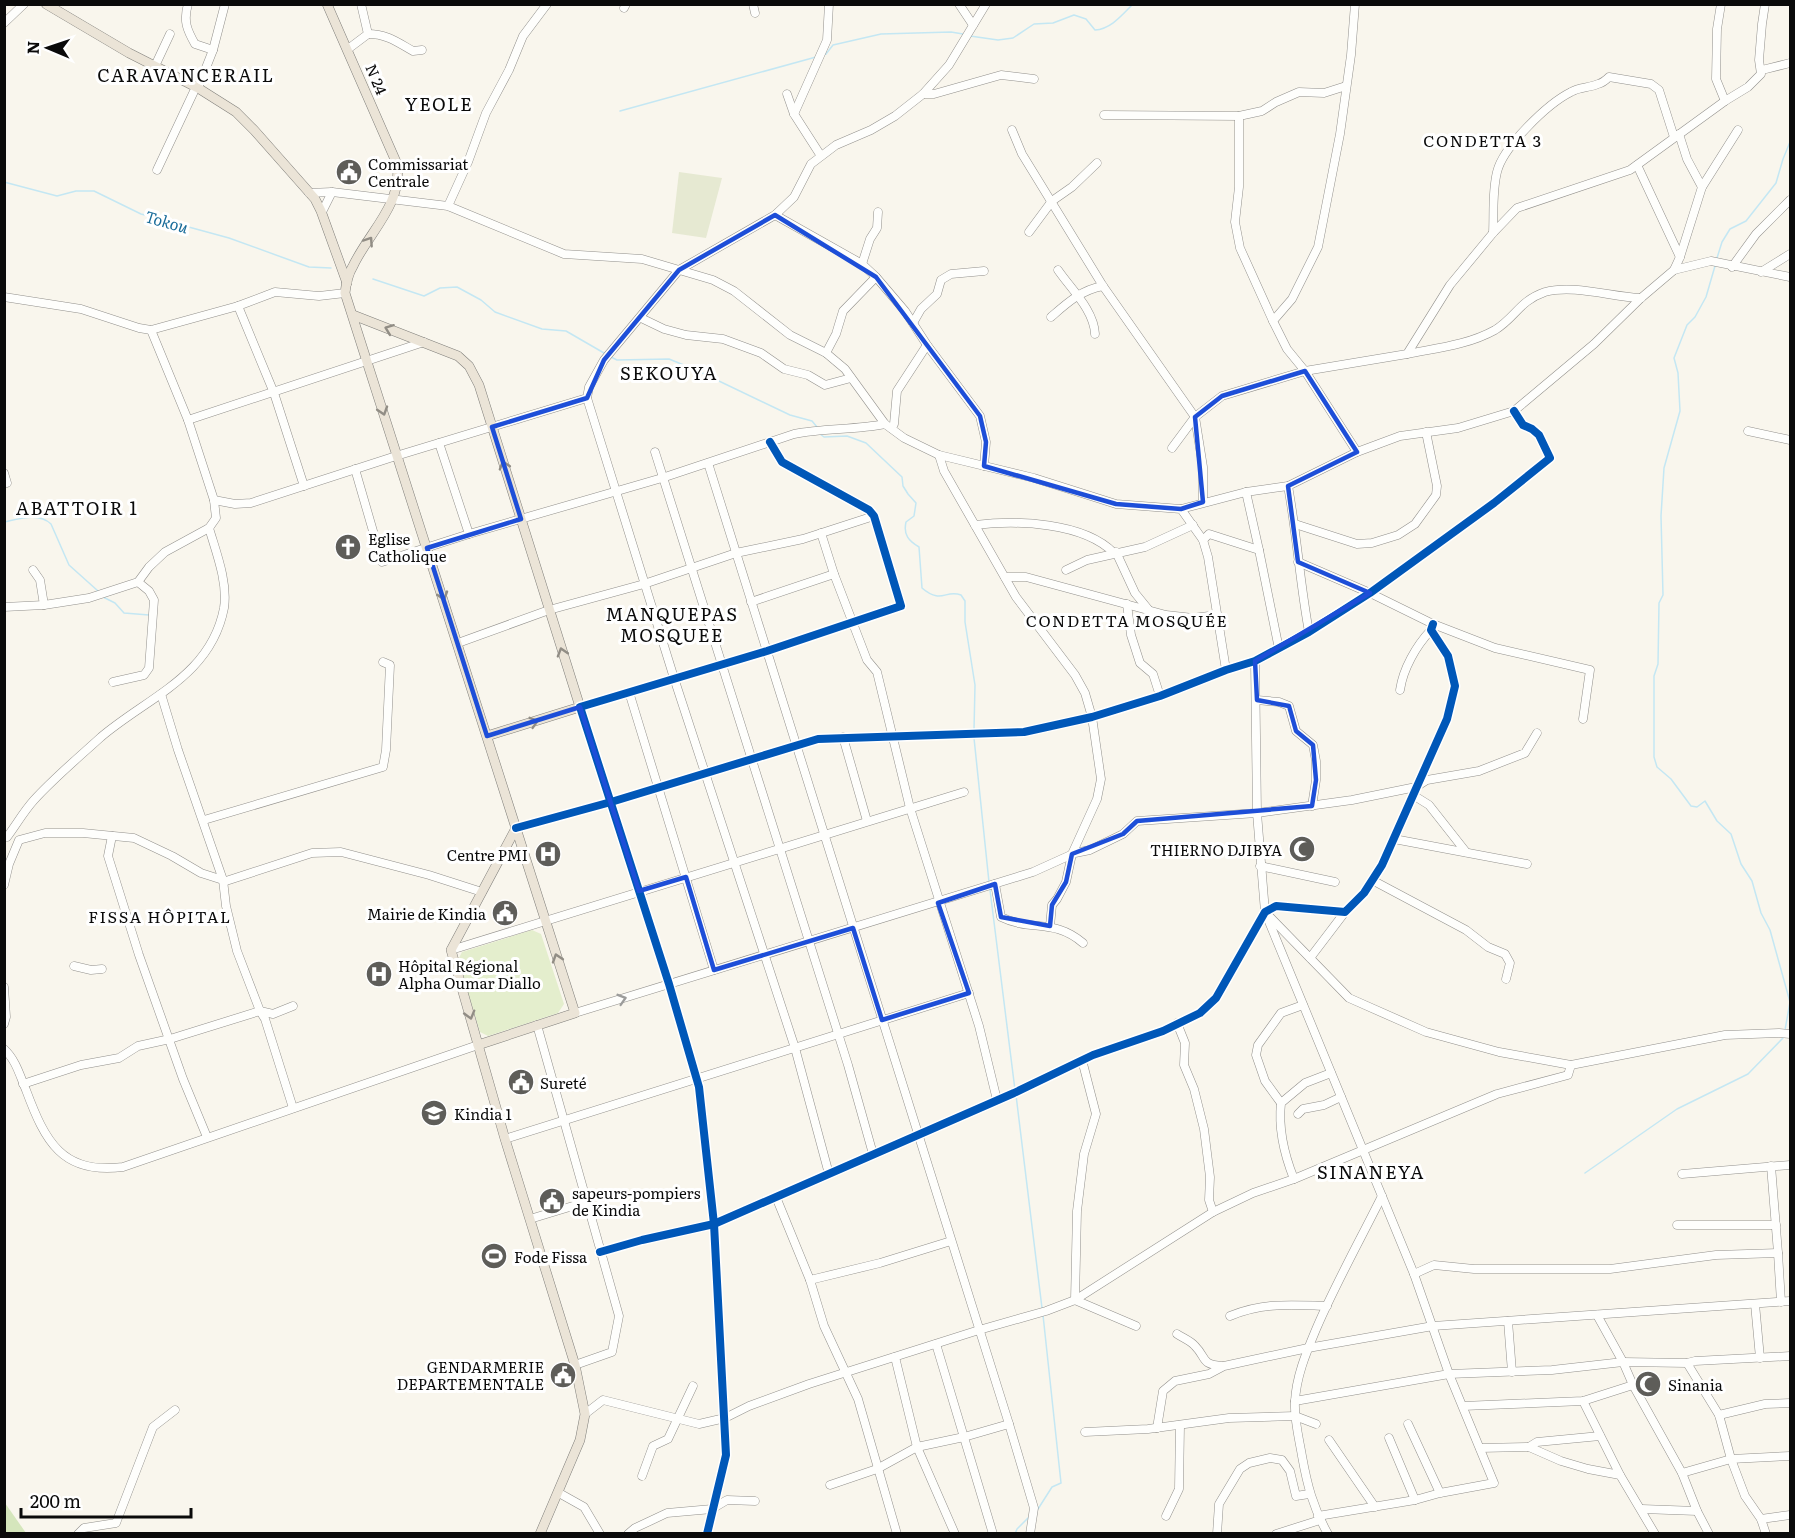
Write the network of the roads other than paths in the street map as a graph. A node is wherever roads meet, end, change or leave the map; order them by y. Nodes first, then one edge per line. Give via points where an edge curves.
1 (24, 4) edge
2 (46, 4) edge
3 (188, 4) edge
4 (225, 4) edge
5 (327, 4) edge
6 (361, 4) edge
7 (547, 4) edge
8 (753, 4) edge
9 (829, 4) edge
10 (959, 4) edge
11 (986, 4) edge
12 (1355, 4) edge
13 (1721, 4) edge
14 (1765, 4) edge
15 (755, 13) dead end
16 (4, 23) edge
17 (969, 31) junction
18 (170, 34) dead end
19 (368, 34) junction
20 (348, 49) junction
21 (213, 50) junction
22 (422, 50) dead end
23 (1791, 63) edge
24 (155, 66) junction
25 (1762, 70) junction
26 (1034, 79) dead end
27 (1346, 86) junction
28 (197, 88) junction
29 (788, 94) dead end
30 (923, 94) junction
31 (1725, 101) junction
32 (794, 114) junction
33 (1104, 115) dead end
34 (1239, 116) junction
35 (1012, 130) dead end
36 (1738, 130) dead end
37 (1676, 136) junction
38 (821, 156) junction
39 (1096, 163) dead end
40 (1637, 165) junction
41 (157, 170) dead end
42 (1702, 187) junction
43 (332, 192) junction
44 (312, 196) junction
45 (392, 200) junction
46 (1791, 200) edge
47 (1052, 201) junction
48 (448, 206) junction
49 (321, 212) junction
50 (878, 212) dead end
51 (775, 215) junction
52 (1029, 231) dead end
53 (1493, 232) junction
54 (1791, 254) edge
55 (1680, 257) junction
56 (862, 264) junction
57 (1732, 267) junction
58 (679, 270) junction
59 (1058, 270) dead end
60 (1674, 270) junction
61 (984, 271) dead end
62 (1761, 272) junction
63 (876, 277) junction
64 (1791, 277) edge
65 (347, 283) junction
66 (1103, 286) junction
67 (345, 293) junction
68 (1076, 296) junction
69 (4, 297) edge
70 (1641, 298) junction
71 (238, 306) junction
72 (353, 315) junction
73 (1051, 317) dead end
74 (640, 318) junction
75 (1273, 321) junction
76 (913, 323) junction
77 (151, 330) junction
78 (1095, 334) dead end
79 (424, 342) junction
80 (927, 345) junction
81 (826, 353) junction
82 (1407, 354) junction
83 (368, 361) junction
84 (1305, 371) junction
85 (851, 378) junction
86 (274, 393) junction
87 (587, 398) junction
88 (1514, 411) junction
89 (1195, 417) junction
90 (188, 420) junction
91 (888, 426) junction
92 (492, 427) junction
93 (1748, 430) dead end
94 (1426, 432) junction
95 (1791, 440) edge
96 (440, 442) junction
97 (770, 442) junction
98 (1172, 448) dead end
99 (656, 452) dead end
100 (1357, 452) junction
101 (398, 455) junction
102 (939, 455) junction
103 (708, 463) junction
104 (984, 466) junction
105 (355, 469) junction
106 (4, 473) edge
107 (662, 478) junction
108 (8, 483) dead end
109 (304, 486) junction
110 (1288, 486) junction
111 (615, 492) junction
112 (1246, 492) junction
113 (214, 500) junction
114 (1203, 502) junction
115 (1181, 509) junction
116 (874, 516) junction
117 (521, 519) junction
118 (1295, 524) junction
119 (975, 525) junction
120 (1193, 525) junction
121 (209, 528) junction
122 (821, 533) junction
123 (469, 534) junction
124 (1203, 540) junction
125 (427, 548) junction
126 (1259, 550) junction
127 (1115, 552) junction
128 (736, 553) junction
129 (1298, 562) junction
130 (690, 569) junction
131 (33, 570) dead end
132 (1066, 570) dead end
133 (834, 574) junction
134 (1005, 577) junction
135 (138, 582) junction
136 (644, 584) junction
137 (1370, 593) junction
138 (751, 602) junction
139 (1127, 604) junction
140 (44, 605) junction
141 (4, 607) edge
142 (549, 610) junction
143 (1149, 610) junction
144 (1217, 615) junction
145 (852, 622) junction
146 (1432, 627) junction
147 (1309, 632) junction
148 (458, 643) junction
149 (1279, 649) junction
150 (767, 651) junction
151 (1255, 661) junction
152 (383, 662) dead end
153 (720, 664) junction
154 (1226, 670) junction
155 (674, 678) junction
156 (113, 682) dead end
157 (1400, 690) dead end
158 (629, 692) junction
159 (161, 694) junction
160 (1160, 696) junction
161 (1257, 700) junction
162 (580, 707) junction
163 (1092, 717) junction
164 (1583, 719) dead end
165 (1536, 733) dead end
166 (487, 736) junction
167 (891, 736) junction
168 (843, 737) junction
169 (796, 744) junction
170 (750, 759) junction
171 (704, 772) junction
172 (658, 787) junction
173 (1415, 791) junction
174 (964, 792) dead end
175 (611, 802) junction
176 (1312, 806) junction
177 (910, 808) junction
178 (1257, 813) junction
179 (204, 820) junction
180 (867, 821) junction
181 (516, 828) junction
182 (824, 835) junction
183 (112, 836) junction
184 (8, 837) dead end
185 (1394, 839) junction
186 (778, 849) junction
187 (1466, 852) junction
188 (1072, 854) junction
189 (734, 862) junction
190 (1527, 864) dead end
191 (1260, 866) junction
192 (686, 877) junction
193 (223, 880) junction
194 (1372, 880) junction
195 (1335, 882) dead end
196 (4, 885) edge
197 (991, 885) junction
198 (639, 891) junction
199 (482, 892) junction
200 (938, 903) junction
201 (1265, 912) junction
202 (1345, 912) junction
203 (545, 920) junction
204 (1050, 926) junction
205 (854, 928) junction
206 (808, 942) junction
207 (1083, 943) dead end
208 (451, 950) junction
209 (765, 955) junction
210 (1310, 958) junction
211 (74, 966) dead end
212 (102, 969) dead end
213 (714, 970) junction
214 (1506, 979) dead end
215 (669, 984) junction
216 (4, 987) edge
217 (969, 993) junction
218 (1303, 1005) junction
219 (293, 1006) dead end
220 (260, 1011) junction
221 (575, 1013) junction
222 (882, 1020) junction
223 (1177, 1023) junction
224 (4, 1024) edge
225 (537, 1025) junction
226 (1786, 1033) edge
227 (837, 1034) junction
228 (170, 1039) junction
229 (478, 1045) junction
230 (795, 1048) junction
231 (4, 1049) edge
232 (1082, 1060) junction
233 (1571, 1065) junction
234 (1331, 1073) junction
235 (697, 1078) junction
236 (23, 1084) junction
237 (1341, 1098) junction
238 (997, 1100) junction
239 (1281, 1103) junction
240 (293, 1108) junction
241 (1298, 1114) dead end
242 (565, 1120) junction
243 (918, 1134) junction
244 (207, 1137) junction
245 (506, 1139) junction
246 (1362, 1149) junction
247 (873, 1154) junction
248 (1791, 1164) edge
249 (1771, 1166) junction
250 (829, 1174) junction
251 (1682, 1174) dead end
252 (1294, 1179) junction
253 (1382, 1196) junction
254 (776, 1197) junction
255 (586, 1202) junction
256 (1213, 1212) junction
257 (530, 1219) junction
258 (714, 1224) junction
259 (1677, 1225) dead end
260 (1776, 1225) junction
261 (951, 1241) junction
262 (600, 1252) junction
263 (1778, 1253) junction
264 (1414, 1274) junction
265 (810, 1280) junction
266 (1075, 1300) junction
267 (1791, 1301) edge
268 (1781, 1302) junction
269 (1755, 1304) junction
270 (1326, 1306) junction
271 (1597, 1315) junction
272 (1230, 1317) dead end
273 (1508, 1321) junction
274 (1136, 1326) dead end
275 (1433, 1326) junction
276 (980, 1330) junction
277 (1178, 1334) dead end
278 (936, 1344) junction
279 (1308, 1348) junction
280 (1791, 1356) edge
281 (895, 1357) junction
282 (1760, 1358) junction
283 (1623, 1362) junction
284 (1687, 1363) junction
285 (575, 1365) junction
286 (1224, 1366) junction
287 (846, 1372) junction
288 (1512, 1372) junction
289 (1449, 1374) junction
290 (1633, 1385) junction
291 (693, 1386) dead end
292 (1295, 1401) junction
293 (1583, 1401) junction
294 (1791, 1403) edge
295 (1463, 1406) junction
296 (175, 1410) dead end
297 (585, 1414) junction
298 (1719, 1415) junction
299 (1295, 1416) junction
300 (679, 1418) junction
301 (725, 1418) junction
302 (1009, 1424) junction
303 (1316, 1424) dead end
304 (1408, 1424) dead end
305 (1180, 1425) junction
306 (1157, 1428) junction
307 (1085, 1432) dead end
308 (1600, 1436) junction
309 (964, 1437) junction
310 (1389, 1438) dead end
311 (1329, 1440) dead end
312 (1529, 1446) junction
313 (916, 1447) junction
314 (1480, 1448) junction
315 (1791, 1456) edge
316 (1731, 1459) junction
317 (877, 1469) junction
318 (1682, 1473) junction
319 (1620, 1475) junction
320 (642, 1476) dead end
321 (830, 1485) dead end
322 (1440, 1493) junction
323 (559, 1494) junction
324 (1309, 1494) junction
325 (1415, 1500) junction
326 (755, 1501) dead end
327 (1375, 1507) junction
328 (712, 1509) junction
329 (1642, 1509) junction
330 (1697, 1511) junction
331 (1791, 1515) edge
332 (1166, 1516) dead end
333 (1319, 1518) junction
334 (1761, 1519) junction
335 (78, 1533) edge
336 (540, 1533) edge
337 (600, 1533) edge
338 (628, 1533) edge
339 (707, 1533) edge
340 (897, 1533) edge
341 (955, 1533) edge
342 (993, 1533) edge
343 (1030, 1533) edge
344 (1217, 1533) edge
345 (1276, 1533) edge
346 (1328, 1533) edge
347 (1655, 1533) edge
348 (1709, 1533) edge
349 (1766, 1533) edge

1 - 16 street
2 - 24 main road
3 - 21 street via 186,30 195,44
4 - 21 street
5 - 20 main road, N 24
6 - 19 street
7 - 48 street via 523,36
8 - 15 street
9 - 32 street via 827,40
10 - 17 street
11 - 17 street
12 - 27 street
13 - 31 street via 1716,79
14 - 25 street via 1759,60
17 - 30 street via 949,65
18 - 24 street
19 - 20 street
19 - 22 street via 398,40 413,51
20 - 45 main road, N 24 via 397,164 398,184
21 - 28 street
23 - 25 street
24 - 28 main road
25 - 31 street via 1748,87
26 - 30 street via 1002,75
27 - 34 street via 1324,93 1299,92 1262,111
27 - 75 street via 1318,247 1292,299
28 - 41 street
28 - 44 main road via 236,112
29 - 32 street
30 - 38 street via 895,116
31 - 37 street
32 - 38 street
33 - 34 street
34 - 75 street via 1235,222 1240,248
35 - 47 street via 1022,154
36 - 42 street
37 - 40 street
37 - 42 street
37 - 53 street via 1659,90 1651,84 1610,77 1571,92 1546,108 1506,152 1497,170
38 - 51 street via 811,164 794,197
39 - 47 street
40 - 53 street via 1517,208
40 - 55 street
42 - 55 street
43 - 44 street
43 - 45 street
43 - 49 street
44 - 49 main road
45 - 48 street
65 -> 45 main road, N 24
46 - 57 street via 1756,234
47 - 52 street
47 - 66 street
48 - 58 street via 564,254 642,260
49 - 65 main road
50 - 56 street via 877,228
51 - 56 street
51 - 58 street
53 - 82 street via 1450,285
54 - 62 street
55 - 60 street
56 - 63 street
57 - 60 street via 1715,262
57 - 62 street
58 - 74 street
58 - 81 street via 734,291 790,334
59 - 68 street
60 - 70 street
61 - 76 street via 951,274 942,280 938,294 921,309
62 - 64 street
63 - 76 street
63 - 81 street via 843,311
65 - 67 main road, N 24
66 - 68 street
66 - 89 street
67 - 71 street via 319,296 275,292
67 - 72 main road
68 - 73 street
68 - 78 street via 1090,312
69 - 77 street via 81,309
70 - 82 street via 1548,291 1527,300 1509,319 1474,341
70 - 88 street via 1594,344
71 - 77 street
71 - 86 street
79 -> 72 main road
72 - 83 main road
74 - 85 street via 664,329 723,339 825,385
74 - 87 street via 611,349 589,387
75 - 84 street via 1287,349
76 - 80 street
77 - 90 street
79 - 83 street
79 - 92 main road via 458,356 469,366
80 - 91 street via 897,391 894,424
80 - 104 street via 980,416 986,442
81 - 85 street
82 - 84 street
83 - 86 street
83 -> 101 main road
84 - 89 street via 1222,396
84 - 100 street
85 - 91 street
86 - 90 street
86 - 109 street
87 - 92 street
87 - 111 street
88 - 94 street via 1458,428
88 - 137 street via 1523,425 1539,435 1550,458
89 - 98 street
89 - 114 street via 1203,467
90 - 113 street
91 - 97 street via 815,430
91 - 102 street
92 - 96 street
117 -> 92 main road
93 - 95 street
94 - 100 street via 1400,436
94 - 118 street via 1436,495 1415,524 1398,535 1357,544
96 - 101 street
96 - 123 street
97 - 103 street
97 - 116 street via 782,462
99 - 107 street
100 - 110 street
101 - 105 street
101 - 125 main road
102 - 104 street
102 - 119 street
103 - 107 street
103 - 128 street
104 - 115 street via 1116,504
105 - 109 street
105 - 125 street via 382,562
106 - 108 street
107 - 111 street
107 - 130 street
109 - 113 street via 251,503
110 - 112 street
110 - 118 street
111 - 117 street
111 - 136 street
112 - 114 street
112 - 126 street
113 - 121 street via 216,518
114 - 115 street
115 - 120 street
116 - 122 street
116 - 145 street via 901,606
117 - 123 street
117 - 142 main road
118 - 129 street
119 - 127 street via 1046,525 1088,535
119 - 134 street
120 - 124 street
120 - 127 street via 1145,547
121 - 135 street via 165,552
121 - 159 street via 219,560 224,608 211,646 201,660
122 - 128 street
122 - 133 street
123 - 125 street
124 - 126 street via 1209,534
124 - 144 street
125 -> 148 main road
126 - 149 street
127 - 132 street
127 - 143 street via 1135,593
128 - 130 street
128 - 138 street
129 - 137 street
129 - 147 street
130 - 136 street
130 - 153 street
131 - 140 street via 40,580
133 - 138 street
133 - 145 street
134 - 139 street via 1026,577
134 - 163 street via 1075,675
135 - 140 street via 89,598
135 - 156 street via 154,600 149,668 144,675
136 - 142 street
136 - 155 street
137 - 146 street
137 - 147 street
138 - 150 street
139 - 143 street
139 - 160 street via 1140,663 1152,674
140 - 141 street
142 - 148 street
162 -> 142 main road
143 - 144 street via 1192,618
144 - 154 street
145 - 150 street
145 - 167 street via 876,672
146 - 157 street via 1402,676
146 - 164 street via 1495,648 1590,670
146 - 173 street via 1448,656 1455,686 1447,719
147 - 149 street
148 - 166 main road
149 - 151 street
150 - 153 street
150 - 169 street
151 - 154 street
151 - 161 street
152 - 179 street via 390,665 383,767
153 - 155 street
153 - 170 street
154 - 160 street
155 - 158 street
155 - 171 street
158 - 162 street
158 - 172 street
159 - 179 street
159 - 184 street via 101,738 40,794
160 - 163 street
161 - 176 street via 1289,706 1296,731 1313,745 1316,780
161 - 178 street
166 -> 162 main road
162 - 175 street
163 - 167 street via 1024,732
163 - 188 street via 1100,789
165 - 173 street via 1525,753 1479,771 1427,780
166 - 181 main road
167 - 168 street
167 - 177 street
168 - 169 street
168 - 180 street
169 - 170 street
169 - 182 street
170 - 171 street
170 - 186 street
171 - 172 street
171 - 189 street
172 - 175 street
172 - 192 street
173 - 176 street
173 - 185 street
173 - 187 street
174 - 177 street
175 - 181 street
175 - 198 street
176 - 178 street
177 - 180 street
177 - 200 street
178 - 188 street via 1137,820 1123,834
178 - 191 street
179 - 193 street
180 - 182 street
181 - 199 main road
181 - 203 main road
182 - 186 street
182 - 205 street
183 - 193 street via 134,838 201,873
183 - 196 street via 45,832 19,840
183 - 228 street via 108,856
185 - 187 street
185 - 194 street
186 - 189 street
186 - 206 street
187 - 190 street
188 - 197 street
188 - 204 street via 1066,882 1052,905
189 - 192 street
189 - 209 street
191 - 195 street
191 - 201 street
192 - 198 street
192 - 213 street
193 - 199 street via 312,853 341,852
193 - 220 street via 237,951
194 - 202 street
194 - 214 street via 1505,954 1509,963
197 - 200 street
197 - 204 street via 1001,917 1013,923
198 - 203 street
198 - 215 street
199 - 208 main road
200 - 205 street
200 - 217 street
201 - 202 street via 1276,906
201 - 210 street
201 - 218 street
201 - 223 street via 1216,998 1200,1012
202 - 210 street
203 - 208 street
221 -> 203 main road
204 - 207 street via 1065,930
205 - 206 street
205 - 222 street
206 - 209 street
206 - 227 street
208 -> 229 main road
209 - 213 street
209 - 230 street
210 - 233 street via 1349,998 1426,1032 1499,1052
211 - 212 street
213 - 215 street
221 -> 215 street
215 - 235 street
216 - 224 street
217 - 222 street
217 - 238 street
218 - 234 street
218 - 239 street via 1281,1013 1258,1045 1256,1055 1265,1081
219 - 220 street via 273,1014
220 - 228 street
220 - 240 street
221 - 225 main road
222 - 227 street
222 - 243 street
223 - 232 street
223 - 256 street via 1185,1043 1184,1065 1204,1129
225 - 229 main road
225 - 242 street
226 - 233 street via 1725,1035
227 - 230 street
227 - 247 street
228 - 236 street via 138,1046 119,1058 81,1065
228 - 244 street
229 - 240 street
229 - 245 main road
230 - 235 street
230 - 250 street
231 - 236 street
232 - 238 street
232 - 266 street via 1096,1114 1084,1154 1077,1211
233 - 246 street via 1568,1075 1497,1094
234 - 237 street
234 - 239 street via 1305,1083
235 - 242 street
235 - 258 street
236 - 244 street via 46,1136 74,1164 104,1169 123,1167
237 - 241 street
237 - 246 street
238 - 243 street
239 - 252 street via 1279,1122
240 - 244 street
242 - 245 street
242 - 255 street
243 - 247 street
243 - 261 street
245 - 257 main road
246 - 252 street
246 - 253 street
247 - 250 street
248 - 249 street
249 - 251 street
249 - 260 street
250 - 254 street
252 - 256 street
253 - 264 street
253 - 270 street
254 - 258 street
254 - 265 street
255 - 257 street
255 - 262 street
256 - 266 street
257 - 285 main road
258 - 262 street
258 - 301 street
259 - 260 street
260 - 263 street
261 - 265 street
261 - 276 street
262 - 285 street via 619,1316 612,1352
263 - 264 street via 1610,1269 1474,1269 1434,1265
263 - 268 street
264 - 275 street
265 - 287 street via 824,1326
266 - 274 street
266 - 276 street
267 - 268 street
268 - 269 street
269 - 271 street
269 - 282 street
270 - 272 street via 1270,1304
270 - 279 street
271 - 273 street
271 - 283 street
273 - 275 street
273 - 288 street
275 - 279 street
275 - 289 street
276 - 278 street
276 - 302 street
277 - 286 street via 1195,1345 1203,1360
278 - 281 street
278 - 309 street
279 - 286 street
279 - 292 street
280 - 282 street
281 - 287 street
281 - 313 street
282 - 284 street
283 - 284 street
283 - 288 street
283 - 290 street
284 - 298 street
285 - 297 main road
286 - 306 street via 1209,1374 1174,1381 1163,1391
287 - 301 street
287 - 317 street via 858,1399
288 - 289 street
289 - 292 street
289 - 295 street
290 - 293 street
290 - 318 street
291 - 300 street
292 - 299 street
293 - 295 street
293 - 308 street
294 - 298 street via 1765,1404
295 - 314 street
296 - 335 street via 153,1427 116,1523 84,1528
297 - 300 street via 603,1400
297 - 323 main road via 580,1440
298 - 316 street
299 - 303 street
299 - 305 street via 1229,1418
299 - 324 street
300 - 301 street via 699,1424
300 - 320 street via 668,1439 652,1446
301 - 328 street via 726,1455
302 - 309 street
302 - 343 street via 1034,1508
304 - 322 street
305 - 306 street
305 - 332 street via 1179,1490
306 - 307 street
308 - 312 street
308 - 319 street
309 - 313 street
309 - 342 street
310 - 325 street
311 - 327 street
312 - 314 street
312 - 319 street via 1561,1461
313 - 317 street
313 - 341 street
314 - 322 street via 1494,1483
315 - 316 street
316 - 318 street
316 - 334 street via 1745,1496
317 - 321 street
317 - 340 street
318 - 330 street
319 - 329 street
322 - 325 street
323 - 336 main road
323 - 337 street via 584,1507
324 - 333 street
324 - 344 street via 1296,1496 1290,1471 1282,1460 1249,1462 1239,1469 1219,1504
325 - 327 street
326 - 328 street via 727,1500
327 - 333 street
328 - 338 street via 667,1513
328 - 339 street
329 - 330 street
329 - 347 street
330 - 348 street
331 - 334 street
333 - 345 street
333 - 346 street
334 - 349 street

